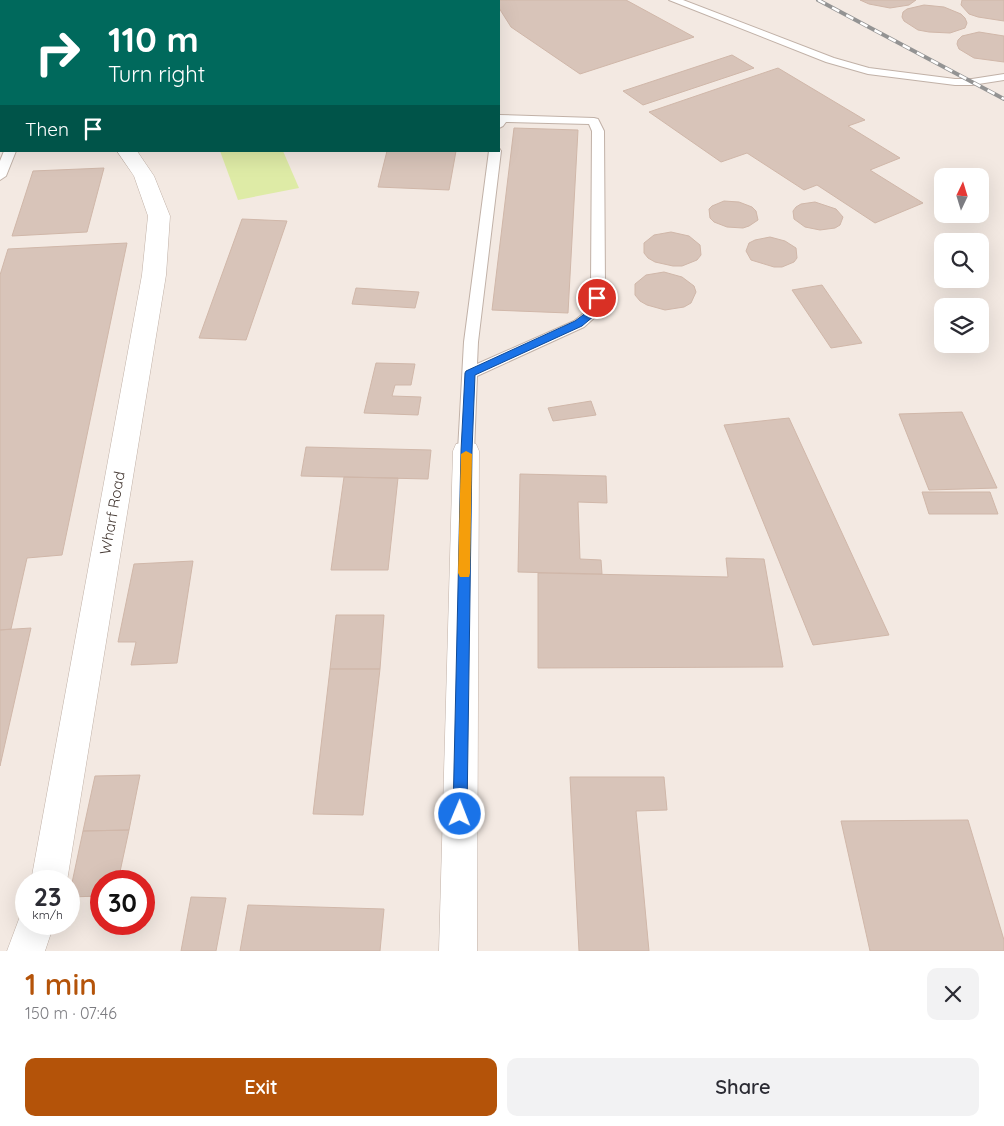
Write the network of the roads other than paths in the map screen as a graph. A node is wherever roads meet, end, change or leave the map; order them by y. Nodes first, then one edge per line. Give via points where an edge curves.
1 (674, 0) edge
2 (1004, 77) edge
3 (500, 121) edge
4 (10, 152) edge
5 (128, 152) edge
6 (495, 152) edge
7 (0, 176) edge
8 (470, 373) junction
9 (466, 451) joint
10 (51, 870) edge
11 (32, 935) edge
12 (26, 951) edge
13 (458, 951) edge

1 - 2 lane via 830,60 868,71 955,82
3 - 8 lane via 501,118 594,121 598,131 596,310 579,324
4 - 7 lane
5 - 10 street, Wharf Road via 144,176 159,216 154,274
6 - 8 lane
8 - 9 lane
9 - 13 street
11 - 12 street

